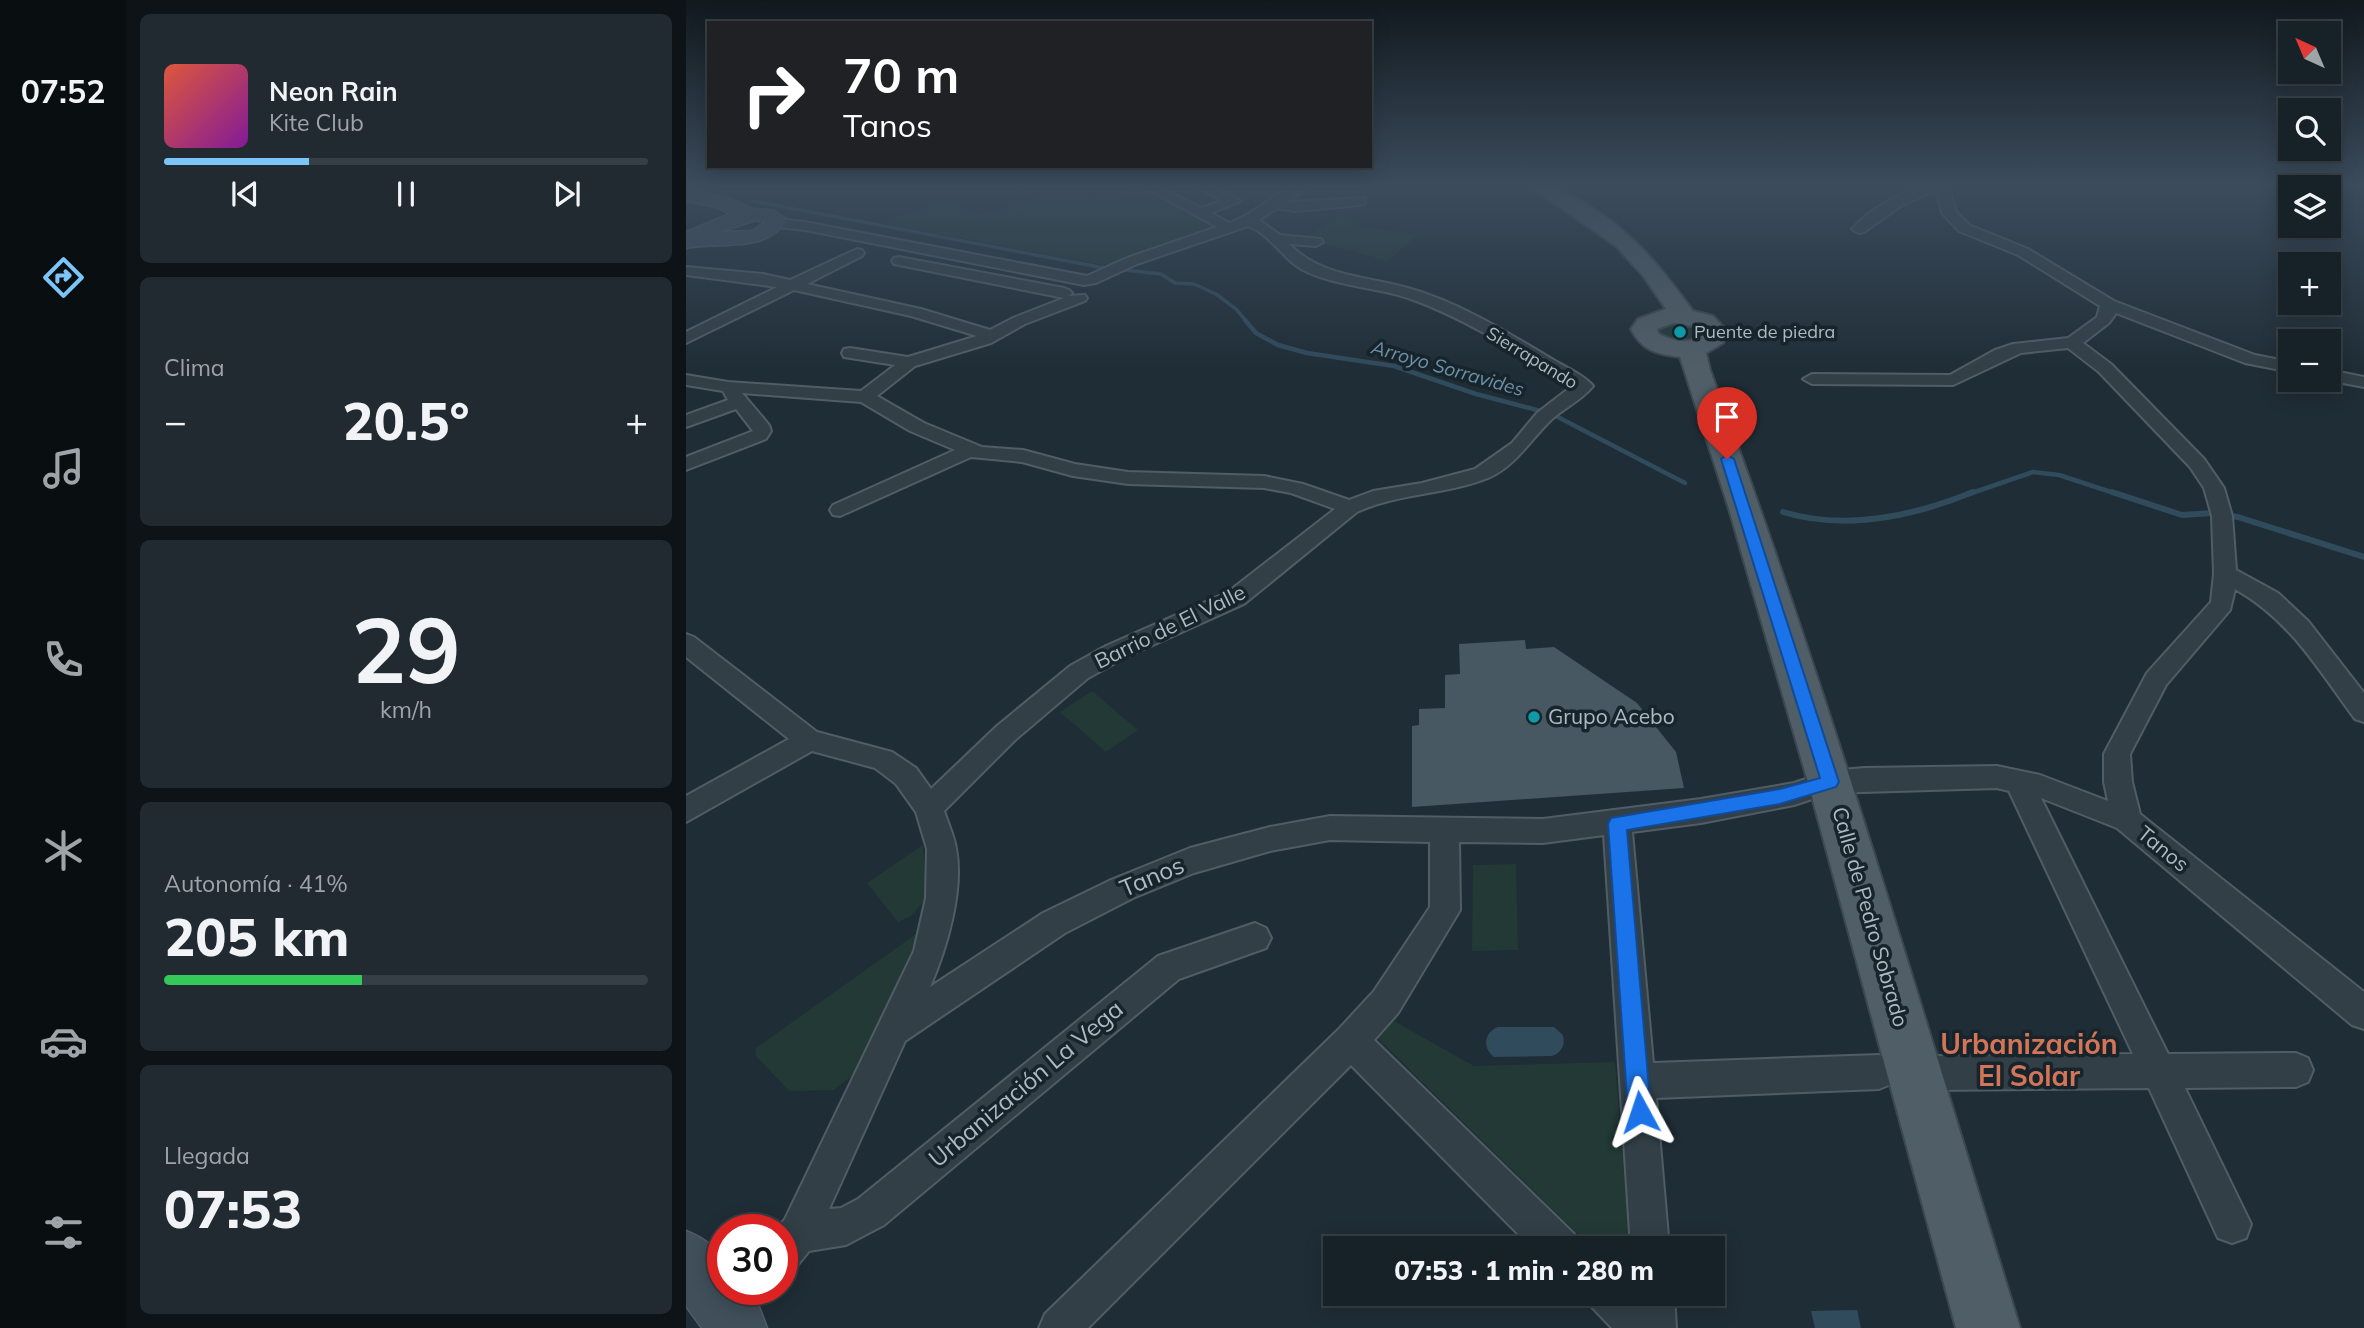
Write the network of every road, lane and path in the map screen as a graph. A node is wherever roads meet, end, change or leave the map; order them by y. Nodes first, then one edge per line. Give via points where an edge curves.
1 (921, 247) edge
2 (1174, 247) edge
3 (1291, 247) edge
4 (1618, 247) edge
5 (1630, 247) edge
6 (2011, 247) edge
7 (831, 248) dead end
8 (871, 256) junction
9 (686, 271) edge
10 (1096, 279) junction
11 (791, 286) junction
12 (1070, 295) junction
13 (2108, 304) junction
14 (1679, 332) junction
15 (990, 335) junction
16 (686, 338) edge
17 (2072, 343) junction
18 (850, 353) dead end
19 (909, 362) junction
20 (2278, 364) edge
21 (2341, 377) edge
22 (1812, 379) dead end
23 (686, 380) edge
24 (2364, 382) edge
25 (734, 395) junction
26 (864, 397) junction
27 (686, 421) edge
28 (970, 450) junction
29 (686, 464) edge
30 (1350, 507) junction
31 (840, 510) dead end
32 (2225, 574) junction
33 (686, 643) edge
34 (2364, 712) edge
35 (809, 740) junction
36 (2018, 780) junction
37 (1822, 784) junction
38 (929, 808) junction
39 (686, 810) edge
40 (2127, 820) junction
41 (1617, 824) junction
42 (1444, 831) junction
43 (1255, 938) dead end
44 (2364, 1013) edge
45 (896, 1028) junction
46 (1351, 1041) junction
47 (2296, 1070) dead end
48 (2157, 1071) junction
49 (1879, 1072) dead end
50 (1937, 1073) dead end
51 (1637, 1081) junction
52 (2232, 1224) dead end
53 (798, 1229) edge
54 (1548, 1236) edge
55 (1649, 1236) edge
56 (798, 1241) edge
57 (686, 1259) edge
58 (1619, 1306) edge
59 (1655, 1306) edge
60 (736, 1309) edge
61 (1059, 1328) edge
62 (1641, 1328) edge
63 (1656, 1328) edge
64 (1960, 1328) edge
65 (1988, 1328) edge

1 - 10 street
2 - 10 street
3 - 30 street, Sierrapando via 1307,267 1416,296 1584,386 1549,413 1519,447 1482,473 1373,497
4 - 14 main road, Calle de Pedro Sobrado via 1658,294
5 - 14 main road, Calle de Pedro Sobrado via 1661,282
6 - 13 street
7 - 8 street
8 - 11 street
8 - 12 street
9 - 11 street via 733,274
10 - 12 street via 1068,285
11 - 15 street via 915,312
11 - 16 street
12 - 15 street via 1054,307
13 - 17 street via 2103,320
13 - 20 street via 2251,359
14 - 37 main road, Calle de Pedro Sobrado
15 - 19 street
17 - 22 street via 2019,348 1953,380
17 - 32 street, Tanos via 2105,368 2163,425 2214,488 2221,511
18 - 19 street
19 - 26 street
21 - 24 street
23 - 25 street
25 - 26 street
25 - 27 street
25 - 29 street via 760,425 759,435
26 - 28 street
28 - 30 street via 1128,478 1264,482
28 - 31 street
30 - 38 street, Barrio de El Valle via 1236,598 1079,672 1006,733
32 - 34 street via 2270,599 2300,627
32 - 40 street, Tanos via 2222,604 2156,680 2117,754
33 - 35 street
35 - 38 street via 890,764 906,776
35 - 39 street
36 - 37 street via 1997,776
36 - 40 street
36 - 48 street
37 - 41 street, Tanos via 1769,799
37 - 64 main road, Calle de Pedro Sobrado
37 - 65 main road, Calle de Pedro Sobrado
38 - 45 street via 942,849 942,898 929,953
40 - 44 street, Tanos
41 - 42 street, Tanos via 1543,831
41 - 51 street
42 - 45 street, Tanos via 1330,828 1190,861 1054,923
42 - 46 street via 1446,910 1386,1002
43 - 56 street, Urbanización La Vega via 1169,967 871,1212 846,1226
45 - 53 street
46 - 54 street
46 - 61 street
47 - 48 street
48 - 50 street
48 - 52 street
49 - 51 street
51 - 55 street
57 - 60 main road
58 - 62 street
59 - 63 street

